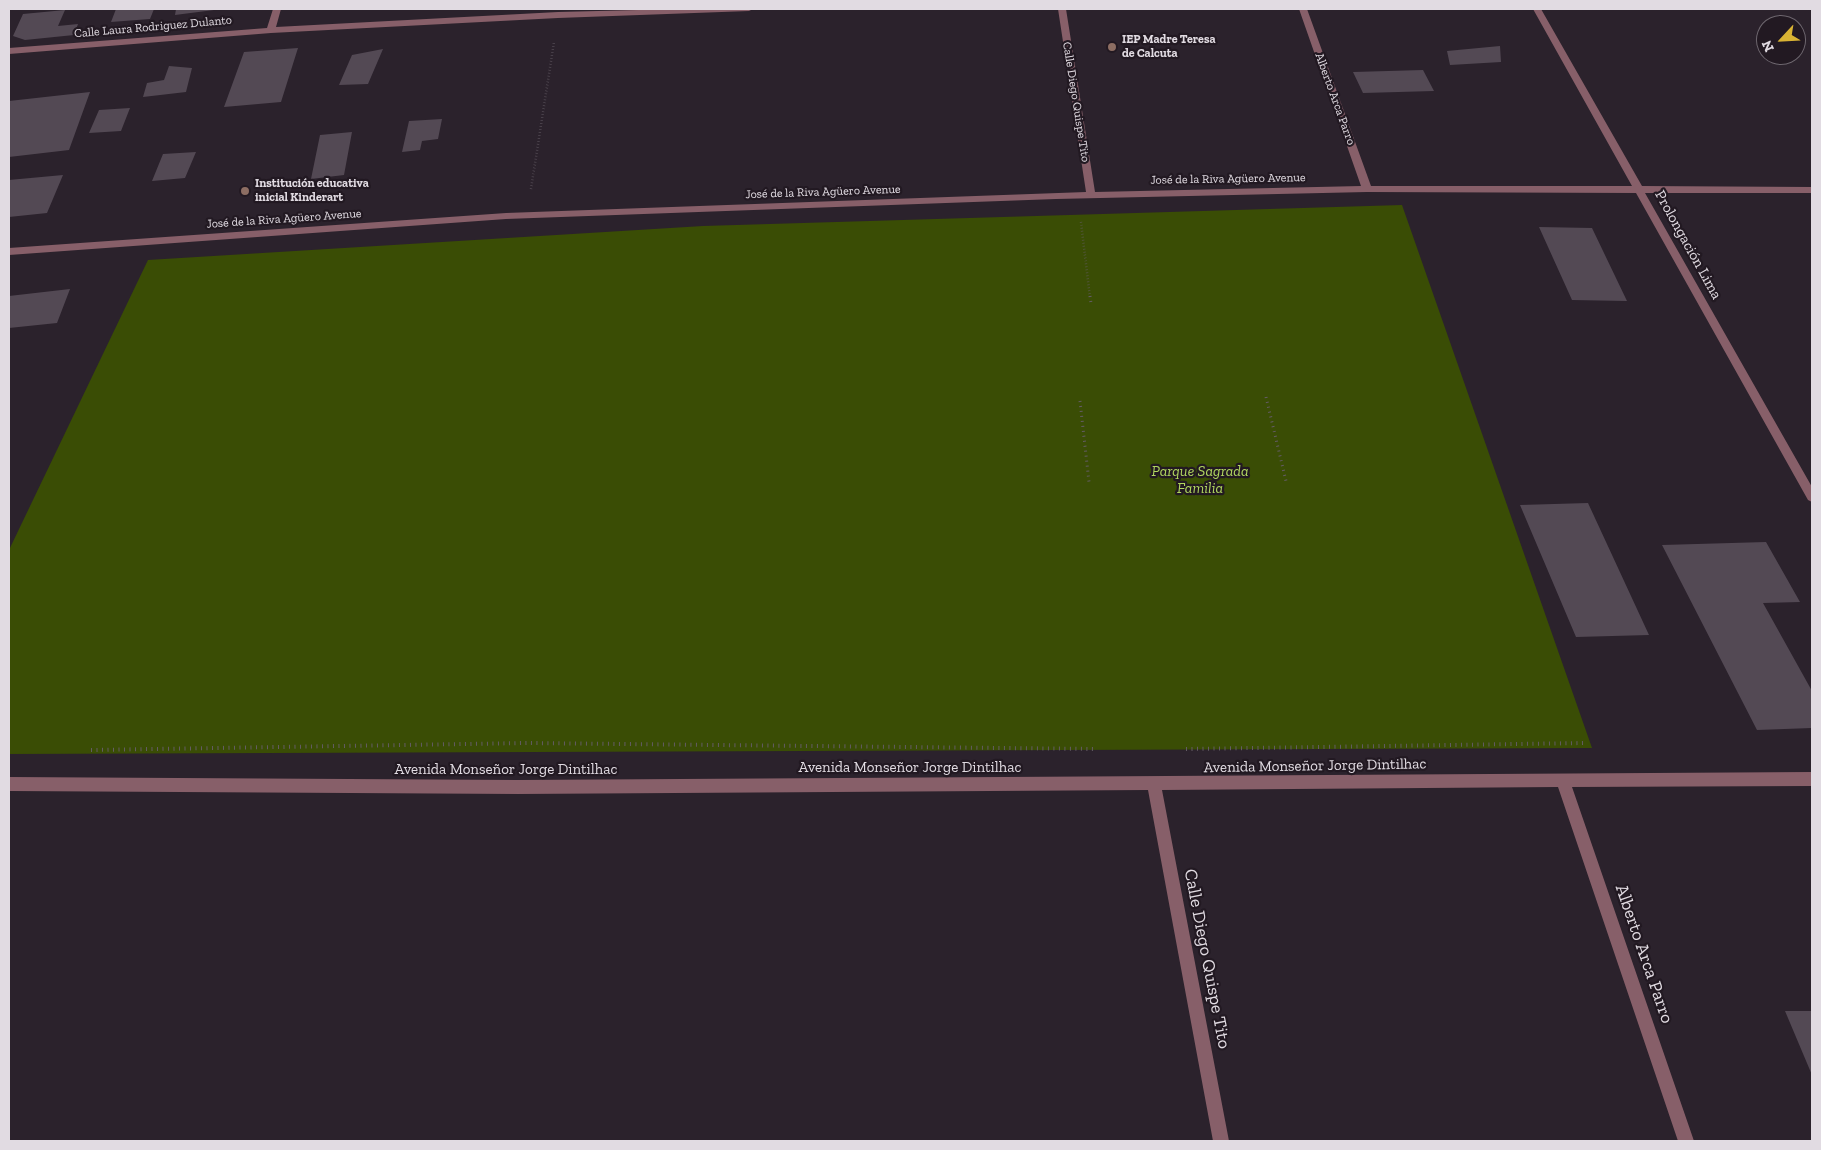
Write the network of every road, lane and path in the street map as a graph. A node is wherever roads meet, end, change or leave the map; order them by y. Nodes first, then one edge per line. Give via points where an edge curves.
1 (277, 9) edge
2 (749, 9) edge
3 (1062, 9) edge
4 (1303, 9) edge
5 (1537, 9) edge
6 (558, 12) edge
7 (271, 30) junction
8 (9, 51) edge
9 (1367, 189) junction
10 (1640, 190) junction
11 (1812, 190) edge
12 (530, 194) dead end
13 (1091, 194) junction
14 (1081, 217) dead end
15 (9, 252) edge
16 (1091, 303) dead end
17 (1266, 397) dead end
18 (1080, 401) dead end
19 (1286, 481) dead end
20 (1089, 482) dead end
21 (1812, 498) edge
22 (1585, 743) dead end
23 (1177, 749) dead end
24 (88, 750) dead end
25 (1107, 750) dead end
26 (1812, 779) edge
27 (1563, 780) junction
28 (9, 784) edge
29 (1154, 784) junction
30 (1222, 1141) edge
31 (1686, 1141) edge

1 - 7 street
2 - 6 street, Calle Laura Rodriguez Dulanto
3 - 13 street, Calle Diego Quispe Tito
4 - 9 street, Alberto Arca Parro
5 - 10 street, Prolongación Lima
6 - 7 street, Calle Laura Rodriguez Dulanto
6 - 12 path
7 - 8 street, Calle Laura Rodriguez Dulanto
9 - 10 street, José de la Riva Agüero Avenue
9 - 13 street, José de la Riva Agüero Avenue
10 - 11 street, José de la Riva Agüero Avenue
10 - 21 street, Prolongación Lima
13 - 15 street, José de la Riva Agüero Avenue via 506,216
14 - 16 path
17 - 19 path
18 - 20 path
22 - 23 path
24 - 25 path via 527,743
26 - 27 street, Avenida Monseñor Jorge Dintilhac
27 - 29 street, Avenida Monseñor Jorge Dintilhac
27 - 31 street, Alberto Arca Parro
28 - 29 street, Avenida Monseñor Jorge Dintilhac
29 - 30 street, Calle Diego Quispe Tito

